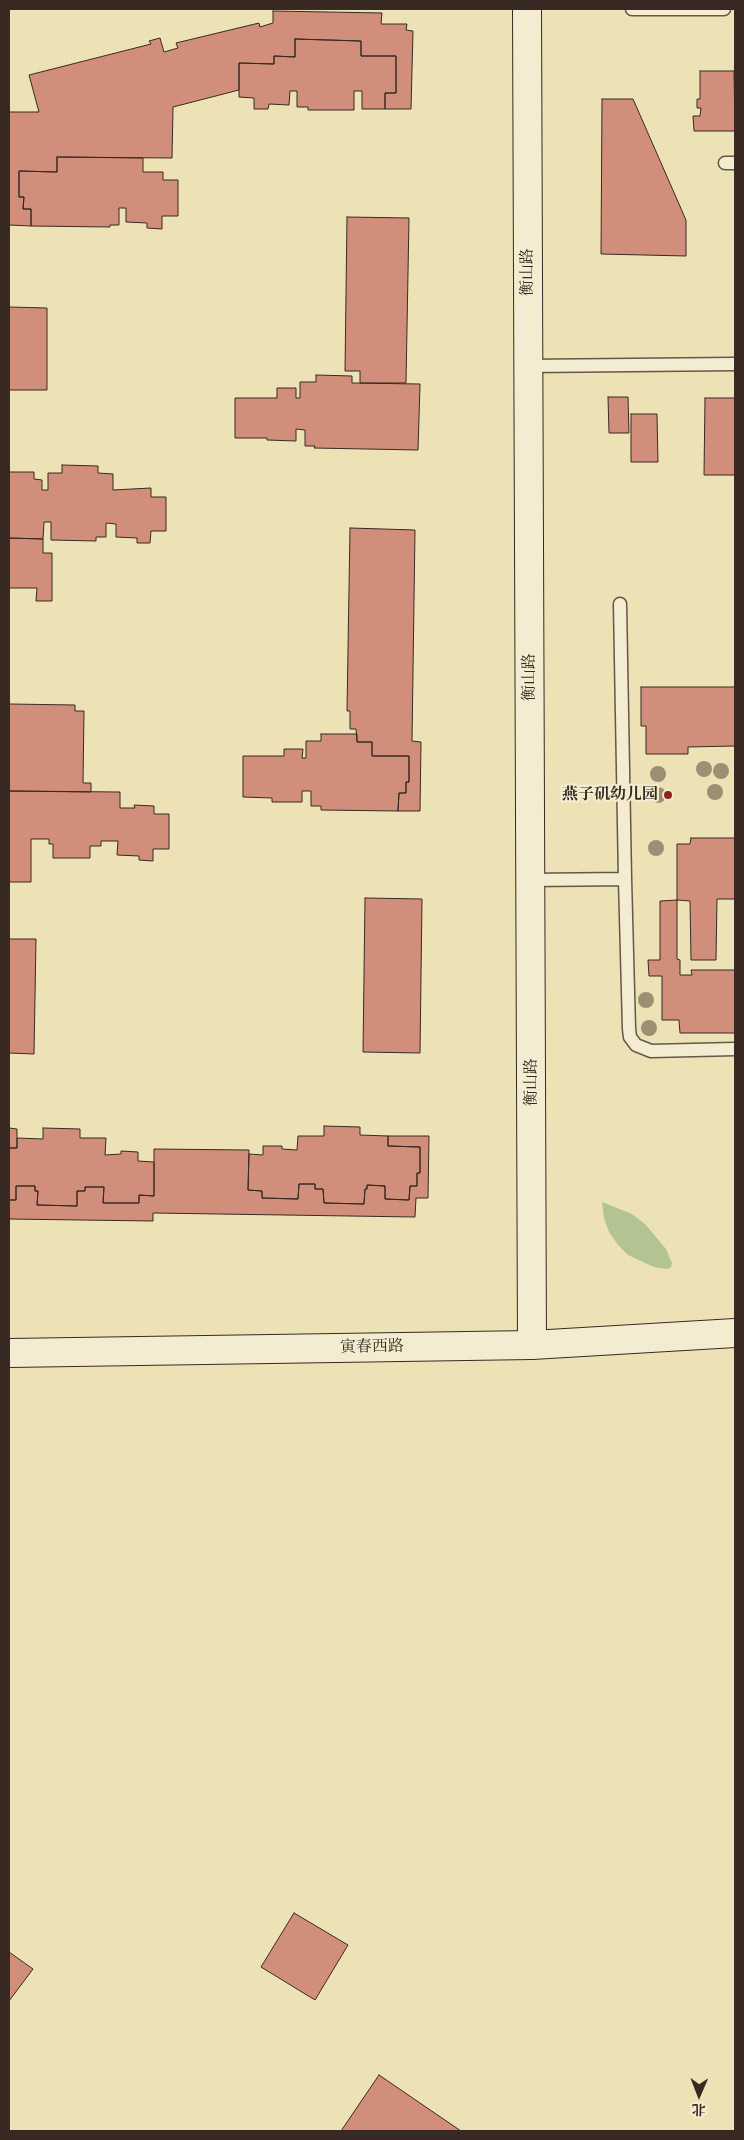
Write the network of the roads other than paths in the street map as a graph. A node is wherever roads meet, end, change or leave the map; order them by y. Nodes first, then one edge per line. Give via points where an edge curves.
1 (527, 9) edge
2 (632, 9) edge
3 (724, 9) edge
4 (735, 364) edge
5 (529, 366) junction
6 (620, 604) dead end
7 (624, 879) junction
8 (531, 880) junction
9 (735, 1049) edge
10 (735, 1333) edge
11 (532, 1345) junction
12 (9, 1354) edge

1 - 5 street, 衡山路
2 - 3 lane
4 - 5 lane
5 - 8 street, 衡山路
6 - 7 lane
7 - 8 lane
7 - 9 lane via 630,1038 636,1045 651,1051
8 - 11 street, 衡山路
10 - 11 street, 寅春西路
11 - 12 street, 寅春西路

